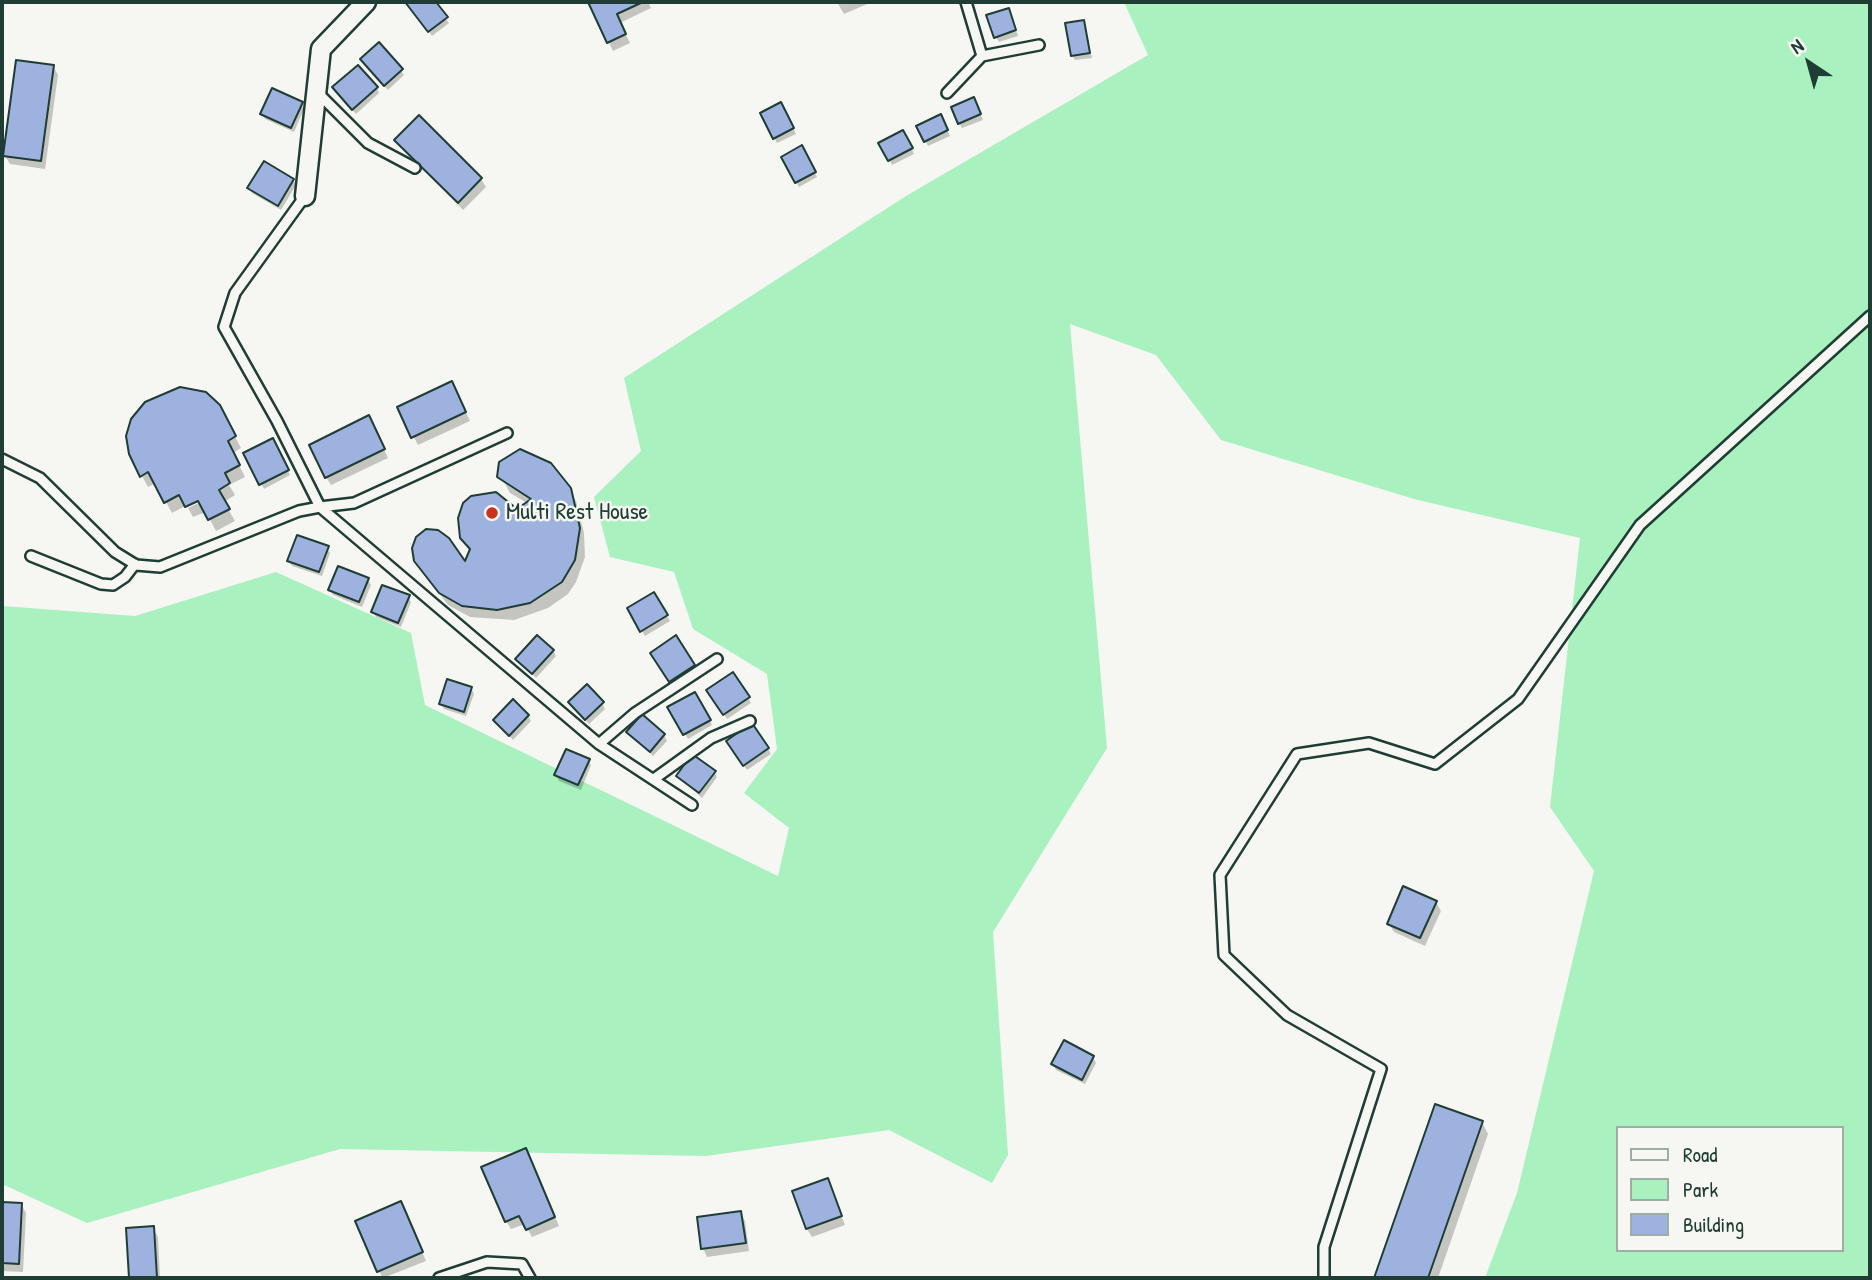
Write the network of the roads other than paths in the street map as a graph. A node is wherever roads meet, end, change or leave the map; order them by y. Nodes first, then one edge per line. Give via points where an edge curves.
1 (366, 2) edge
2 (966, 2) edge
3 (1039, 45) dead end
4 (982, 56) junction
5 (317, 92) junction
6 (947, 93) dead end
7 (415, 168) dead end
8 (305, 196) joint
9 (1870, 316) edge
10 (507, 433) dead end
11 (2, 459) edge
12 (320, 507) junction
13 (31, 556) dead end
14 (135, 564) junction
15 (717, 659) dead end
16 (750, 721) dead end
17 (599, 744) junction
18 (654, 779) junction
19 (692, 805) dead end
20 (439, 1278) edge
21 (530, 1278) edge
22 (1324, 1278) edge

1 - 5 street via 321,49
2 - 4 lane
3 - 4 lane
4 - 6 lane
5 - 7 lane via 368,143
5 - 8 street
8 - 12 lane via 235,293 224,327
9 - 22 lane via 1640,525 1518,699 1435,764 1369,743 1297,754 1220,875 1224,955 1287,1015 1381,1069 1324,1247
10 - 12 lane via 354,503
11 - 14 lane via 40,478 115,552
12 - 14 lane via 299,511 160,567
12 - 17 lane
13 - 14 lane via 113,585
15 - 17 lane via 635,713
16 - 18 lane via 711,738
17 - 18 lane
18 - 19 lane
20 - 21 lane via 487,1262 522,1264

